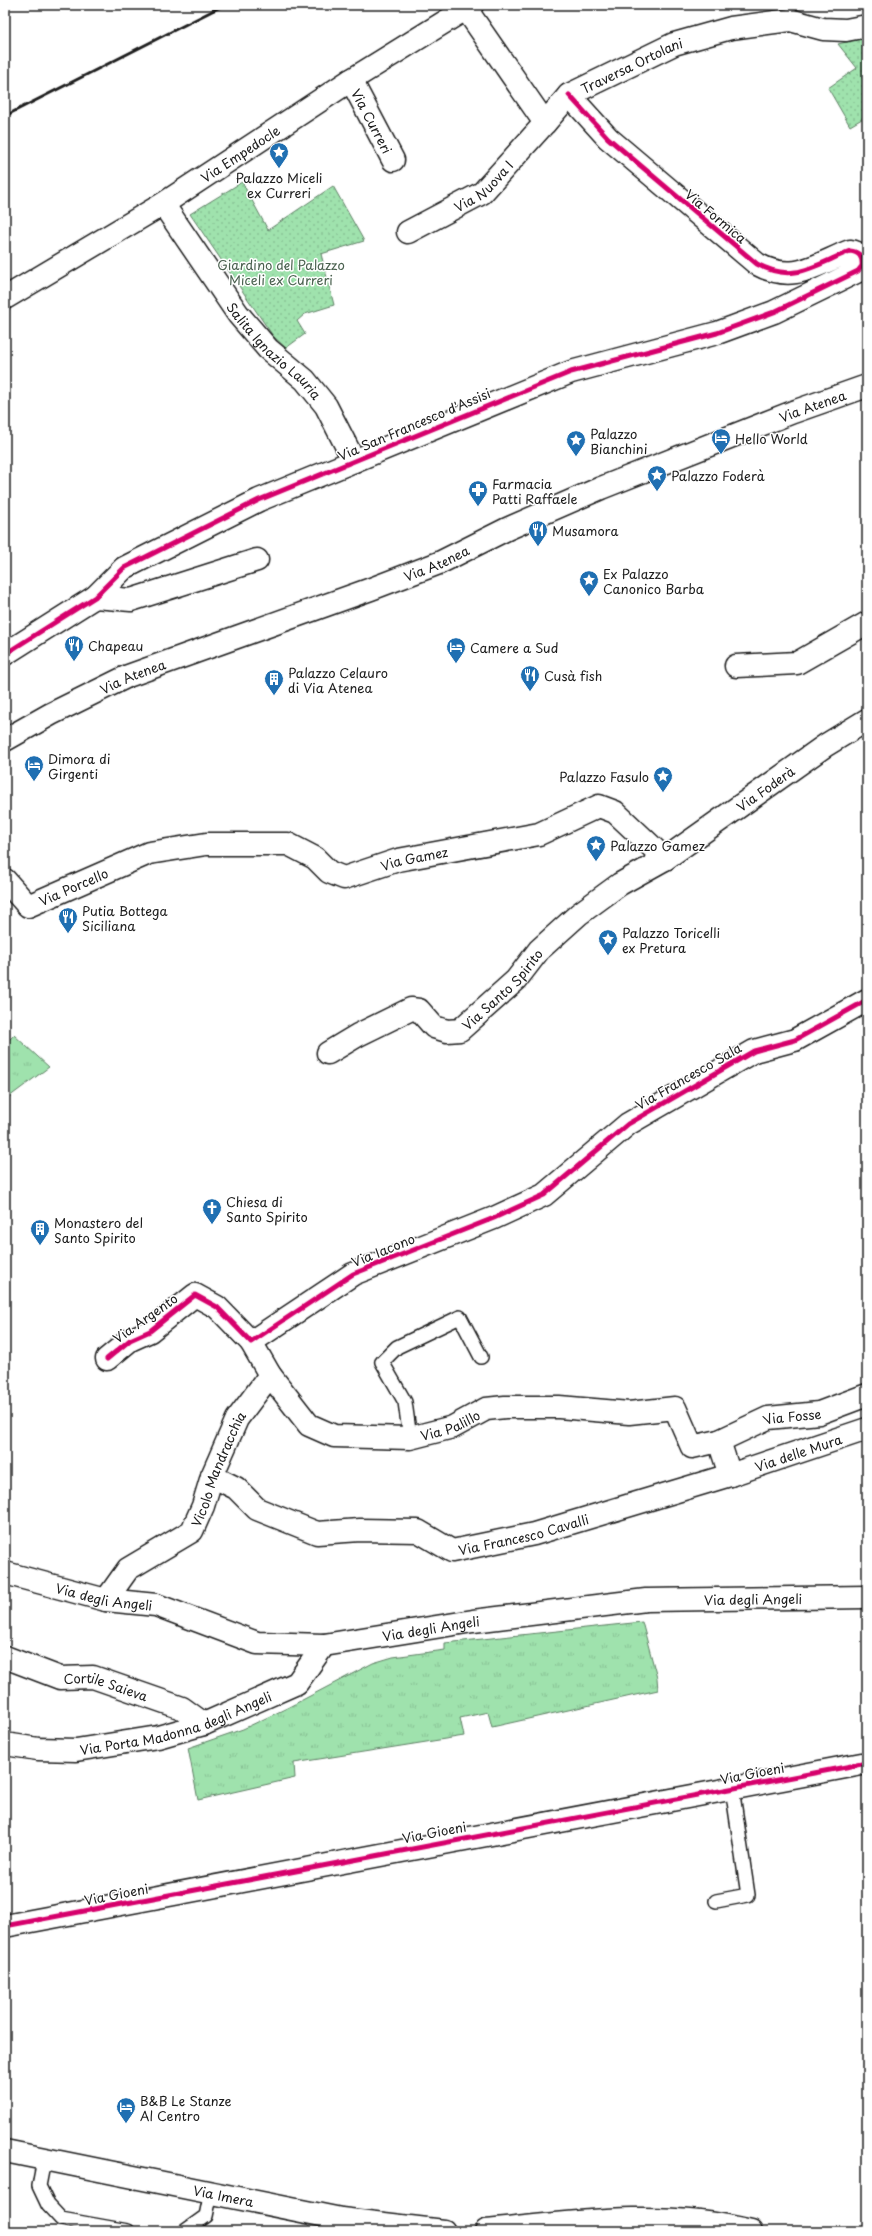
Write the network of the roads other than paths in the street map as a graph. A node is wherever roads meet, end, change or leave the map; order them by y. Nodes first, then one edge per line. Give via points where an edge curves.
1 (469, 7) edge
2 (867, 26) edge
3 (352, 80) junction
4 (569, 95) junction
5 (545, 123) junction
6 (393, 160) dead end
7 (163, 204) junction
8 (408, 232) dead end
9 (858, 271) joint
10 (5, 298) edge
11 (867, 386) edge
12 (354, 461) junction
13 (257, 560) dead end
14 (95, 597) junction
15 (867, 623) edge
16 (5, 654) edge
17 (736, 666) dead end
18 (867, 720) edge
19 (5, 740) edge
20 (149, 853) joint
21 (665, 859) junction
22 (5, 880) edge
23 (867, 1000) edge
24 (328, 1053) dead end
25 (557, 1186) joint
26 (252, 1342) junction
27 (481, 1358) dead end
28 (107, 1359) dead end
29 (270, 1375) junction
30 (867, 1395) edge
31 (867, 1429) edge
32 (410, 1438) junction
33 (719, 1441) junction
34 (692, 1447) joint
35 (730, 1475) junction
36 (212, 1476) junction
37 (5, 1573) edge
38 (867, 1597) edge
39 (106, 1600) junction
40 (324, 1645) junction
41 (5, 1657) edge
42 (204, 1724) junction
43 (5, 1744) edge
44 (867, 1763) edge
45 (732, 1788) junction
46 (716, 1900) dead end
47 (5, 1926) edge
48 (5, 2151) edge
49 (44, 2160) junction
50 (211, 2192) junction
51 (128, 2231) edge
52 (185, 2231) edge
53 (444, 2231) edge
54 (486, 2231) edge
55 (751, 2231) edge

1 - 3 street, Via Empedocle
1 - 5 street
2 - 4 street, Traversa Ortolani via 846,30 823,29 790,20 731,28 674,44
3 - 6 street, Via Curreri
3 - 7 street, Via Empedocle
4 - 5 street, Traversa Ortolani
4 - 9 street, Via Formica via 608,138 757,264 783,274 796,273 850,251 860,256 862,266
5 - 8 street, Via Nuova I via 482,193
7 - 10 street, Via Empedocle
7 - 12 street, Salita Ignazio Lauria via 238,314 268,349 305,380 326,406
9 - 12 street, Via San Francesco d'Assisi via 774,312 717,333 571,372
11 - 19 street, Via Atenea via 793,412 601,488 507,529 439,563 128,676
12 - 14 street, Via San Francesco d'Assisi via 259,500 124,568
13 - 14 street via 131,600
14 - 16 street, Via San Francesco d'Assisi
15 - 17 street via 797,663
18 - 21 street, Via Foderà via 826,745
20 - 21 street, Via Gamez via 206,844 288,844 315,858 329,872 344,878 398,860 539,834 599,806 615,812
20 - 22 street, Via Porcello via 28,906
21 - 24 street, Via Santo Spirito via 620,884 579,914 539,950 516,980 460,1030 447,1031 434,1027 419,1010 411,1009
23 - 25 street, Via Francesco Sala via 795,1040 754,1051 628,1124
25 - 26 street, Via Iacono via 544,1195 494,1218 353,1274
26 - 28 street, Via Argento via 217,1307 196,1295 150,1331 130,1340
26 - 29 street, Via Palillo
27 - 32 lane via 460,1317 397,1347 382,1362 405,1402
29 - 32 street, Via Palillo via 308,1425 334,1436
29 - 36 street, Vicolo Mandracchia via 237,1419
30 - 33 street, Via Fosse via 819,1413 768,1418
31 - 35 street, Via delle Mura
32 - 34 street, Via Palillo via 454,1427 486,1409 559,1407 629,1413 675,1408
33 - 34 street, Via Fosse
33 - 35 street
35 - 36 street, Via Francesco Cavalli via 534,1534 452,1551 418,1531 360,1530 317,1533 257,1509 236,1488
36 - 39 street, Vicolo Mandracchia via 192,1530 128,1569
37 - 39 street, Via degli Angeli
38 - 40 street, Via degli Angeli via 646,1600 473,1621
39 - 40 street, Via degli Angeli via 156,1605 257,1643
40 - 42 street, Via Porta Madonna degli Angeli via 297,1684
41 - 42 street, Cortile Saieva via 60,1678 93,1677 182,1708
42 - 43 street, Via Porta Madonna degli Angeli via 158,1737 76,1750 38,1749
44 - 45 street, Via Gioeni
45 - 46 lane via 748,1895
45 - 47 street, Via Gioeni
48 - 49 street, Via Imera
49 - 50 street, Via Imera
49 - 51 lane via 40,2186 48,2205 61,2219
50 - 52 lane via 206,2216
50 - 53 street, Via Imera via 341,2219
54 - 55 street via 616,2218 672,2218

